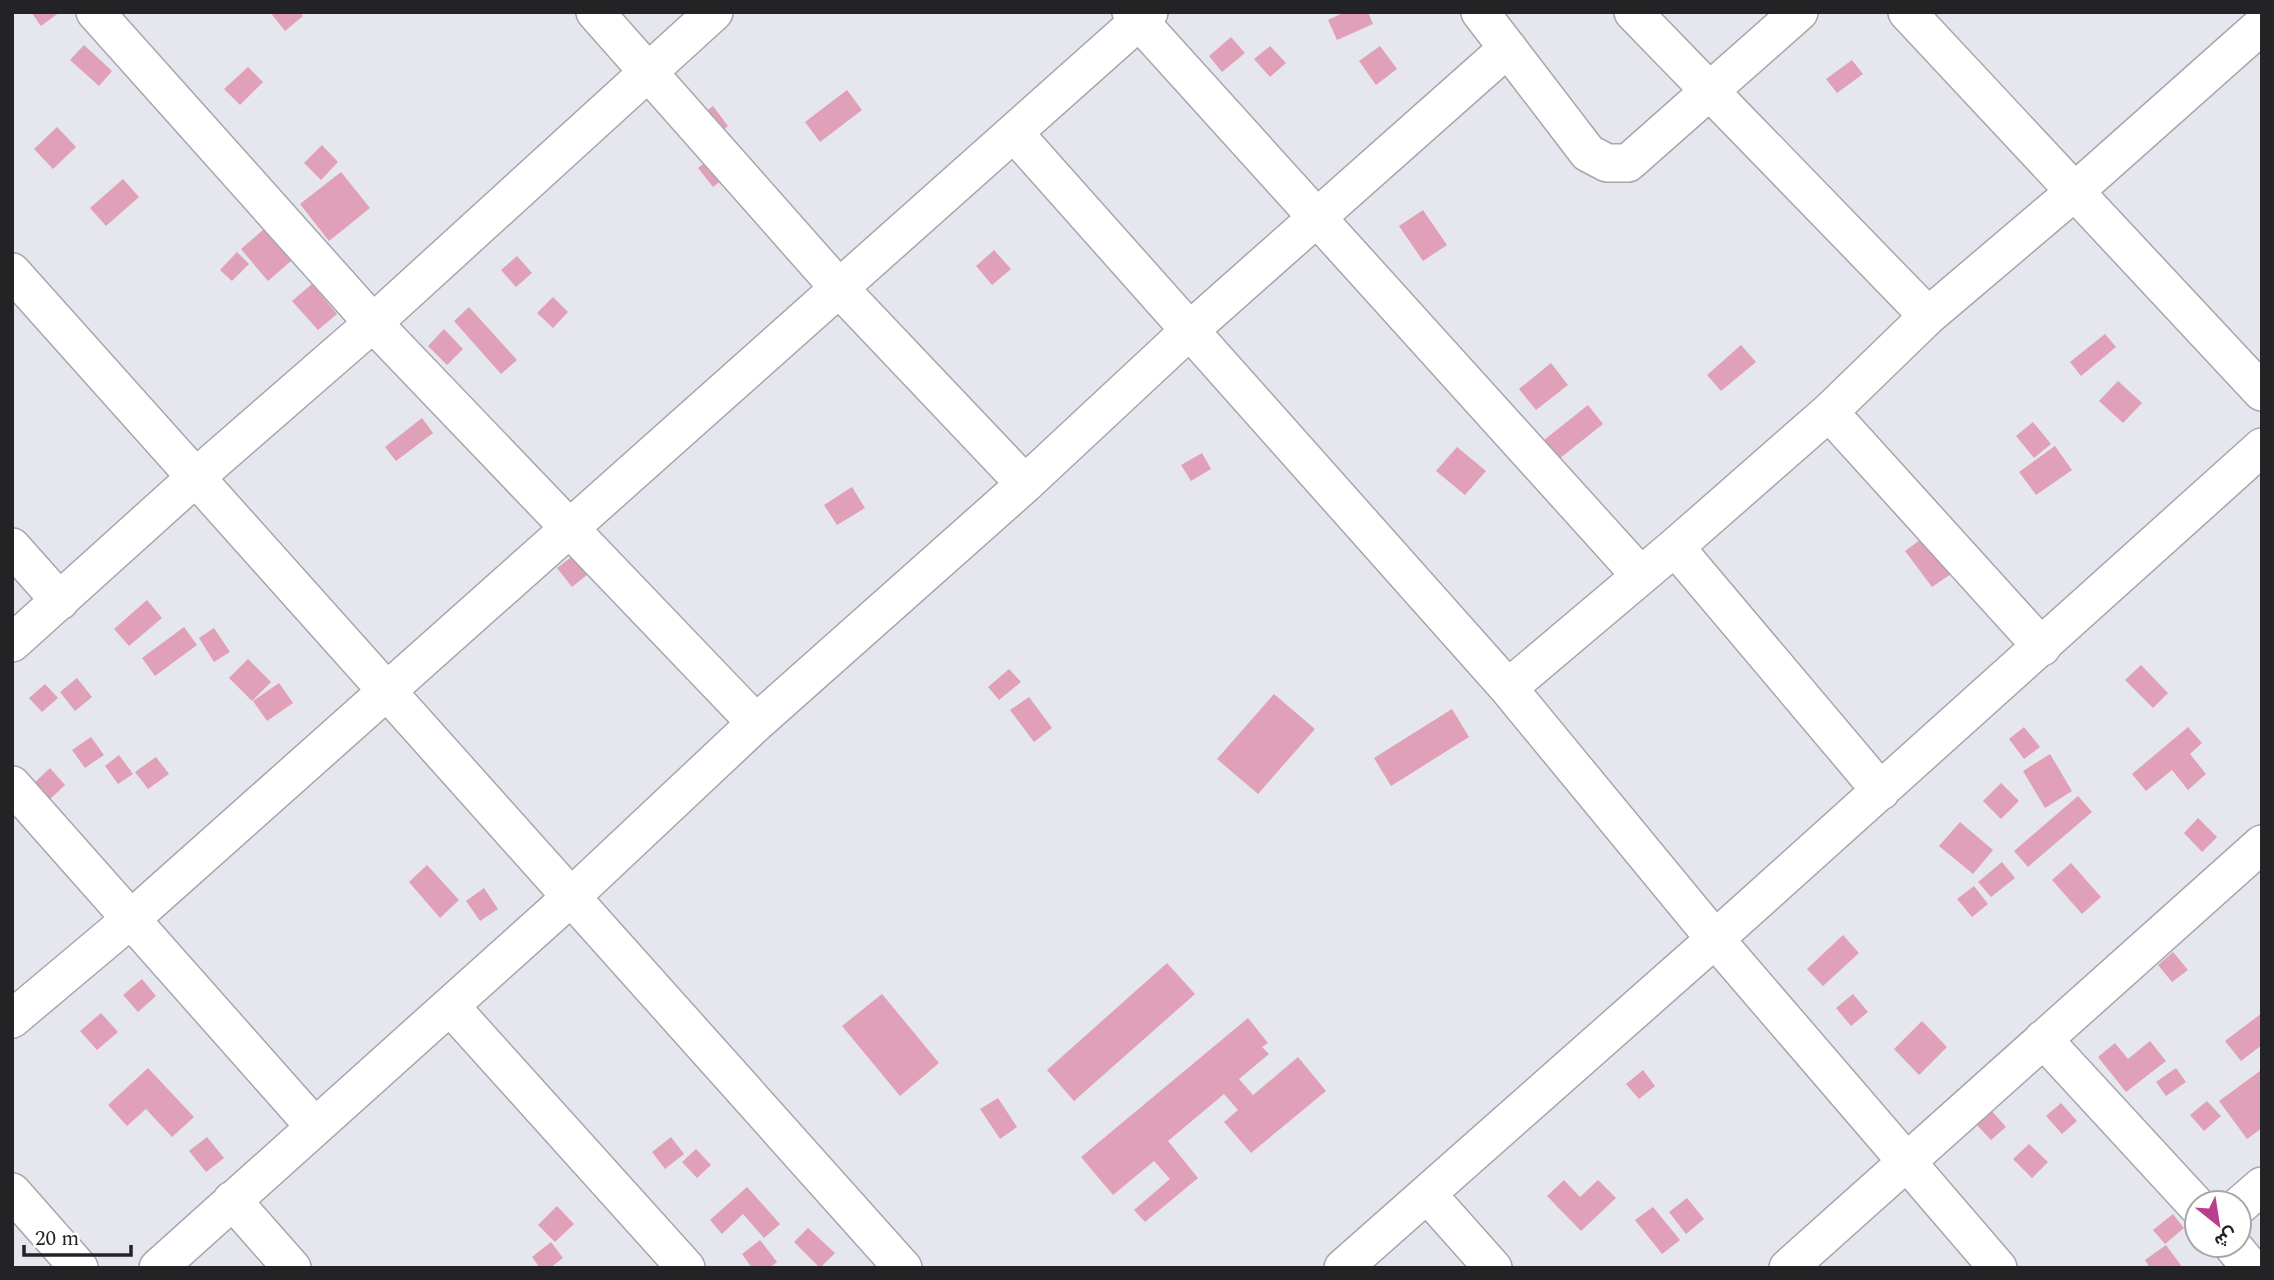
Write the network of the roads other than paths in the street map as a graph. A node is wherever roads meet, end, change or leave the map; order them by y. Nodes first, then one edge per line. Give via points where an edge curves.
1 (95, 12) edge
2 (595, 12) edge
3 (714, 12) edge
4 (1480, 12) edge
5 (1633, 12) edge
6 (1799, 12) edge
7 (1907, 12) edge
8 (2250, 12) edge
9 (1140, 15) edge
10 (2262, 25) edge
11 (1508, 48) junction
12 (648, 72) junction
13 (1710, 92) junction
14 (1014, 133) junction
15 (2073, 193) junction
16 (1318, 217) junction
17 (12, 272) edge
18 (839, 288) junction
19 (1928, 316) junction
20 (373, 323) junction
21 (1189, 331) junction
22 (2262, 392) edge
23 (1829, 412) junction
24 (2262, 447) edge
25 (196, 477) junction
26 (1025, 484) junction
27 (572, 529) junction
28 (12, 547) edge
29 (1675, 547) junction
30 (1641, 576) junction
31 (60, 601) junction
32 (12, 643) edge
33 (2042, 647) junction
34 (1508, 688) junction
35 (387, 691) junction
36 (756, 723) junction
37 (12, 785) edge
38 (1881, 791) junction
39 (2262, 844) edge
40 (571, 897) junction
41 (131, 919) junction
42 (1715, 939) junction
43 (450, 1006) junction
44 (12, 1020) edge
45 (2043, 1039) junction
46 (315, 1126) junction
47 (1906, 1161) junction
48 (2183, 1191) edge
49 (12, 1192) edge
50 (1428, 1195) junction
51 (232, 1200) junction
52 (890, 1263) edge
53 (79, 1268) edge
54 (158, 1268) edge
55 (292, 1268) edge
56 (686, 1268) edge
57 (1343, 1268) edge
58 (1493, 1268) edge
59 (1788, 1268) edge
60 (1998, 1268) edge

1 - 20 street
2 - 12 street
3 - 12 street
4 - 11 street
5 - 13 street
6 - 13 street
7 - 15 street
8 - 10 street
9 - 14 street
9 - 16 street
10 - 15 street
11 - 13 street via 1588,153 1607,163 1628,163
11 - 16 street
12 - 18 street
12 - 20 street
13 - 19 street
14 - 18 street
14 - 21 street
15 - 19 street
15 - 22 street
16 - 21 street
16 - 30 street
17 - 25 street
18 - 26 street
18 - 27 street
19 - 23 street
20 - 25 street
20 - 27 street
21 - 26 street
21 - 34 street
23 - 29 street
23 - 33 street
24 - 33 street
25 - 31 street
25 - 35 street
26 - 36 street
27 - 35 street
27 - 36 street
28 - 31 street
29 - 30 street
29 - 38 street
30 - 34 street
31 - 32 street
33 - 38 street
34 - 42 street
35 - 40 street
35 - 41 street
36 - 40 street
37 - 41 street
38 - 42 street
39 - 45 street
40 - 43 street
40 - 52 street
41 - 44 street
41 - 46 street
42 - 47 street
42 - 50 street
43 - 46 street
43 - 56 street
45 - 47 street
45 - 48 street
46 - 51 street
47 - 59 street
47 - 60 street
49 - 53 street
50 - 57 street
50 - 58 street
51 - 54 street
51 - 55 street

